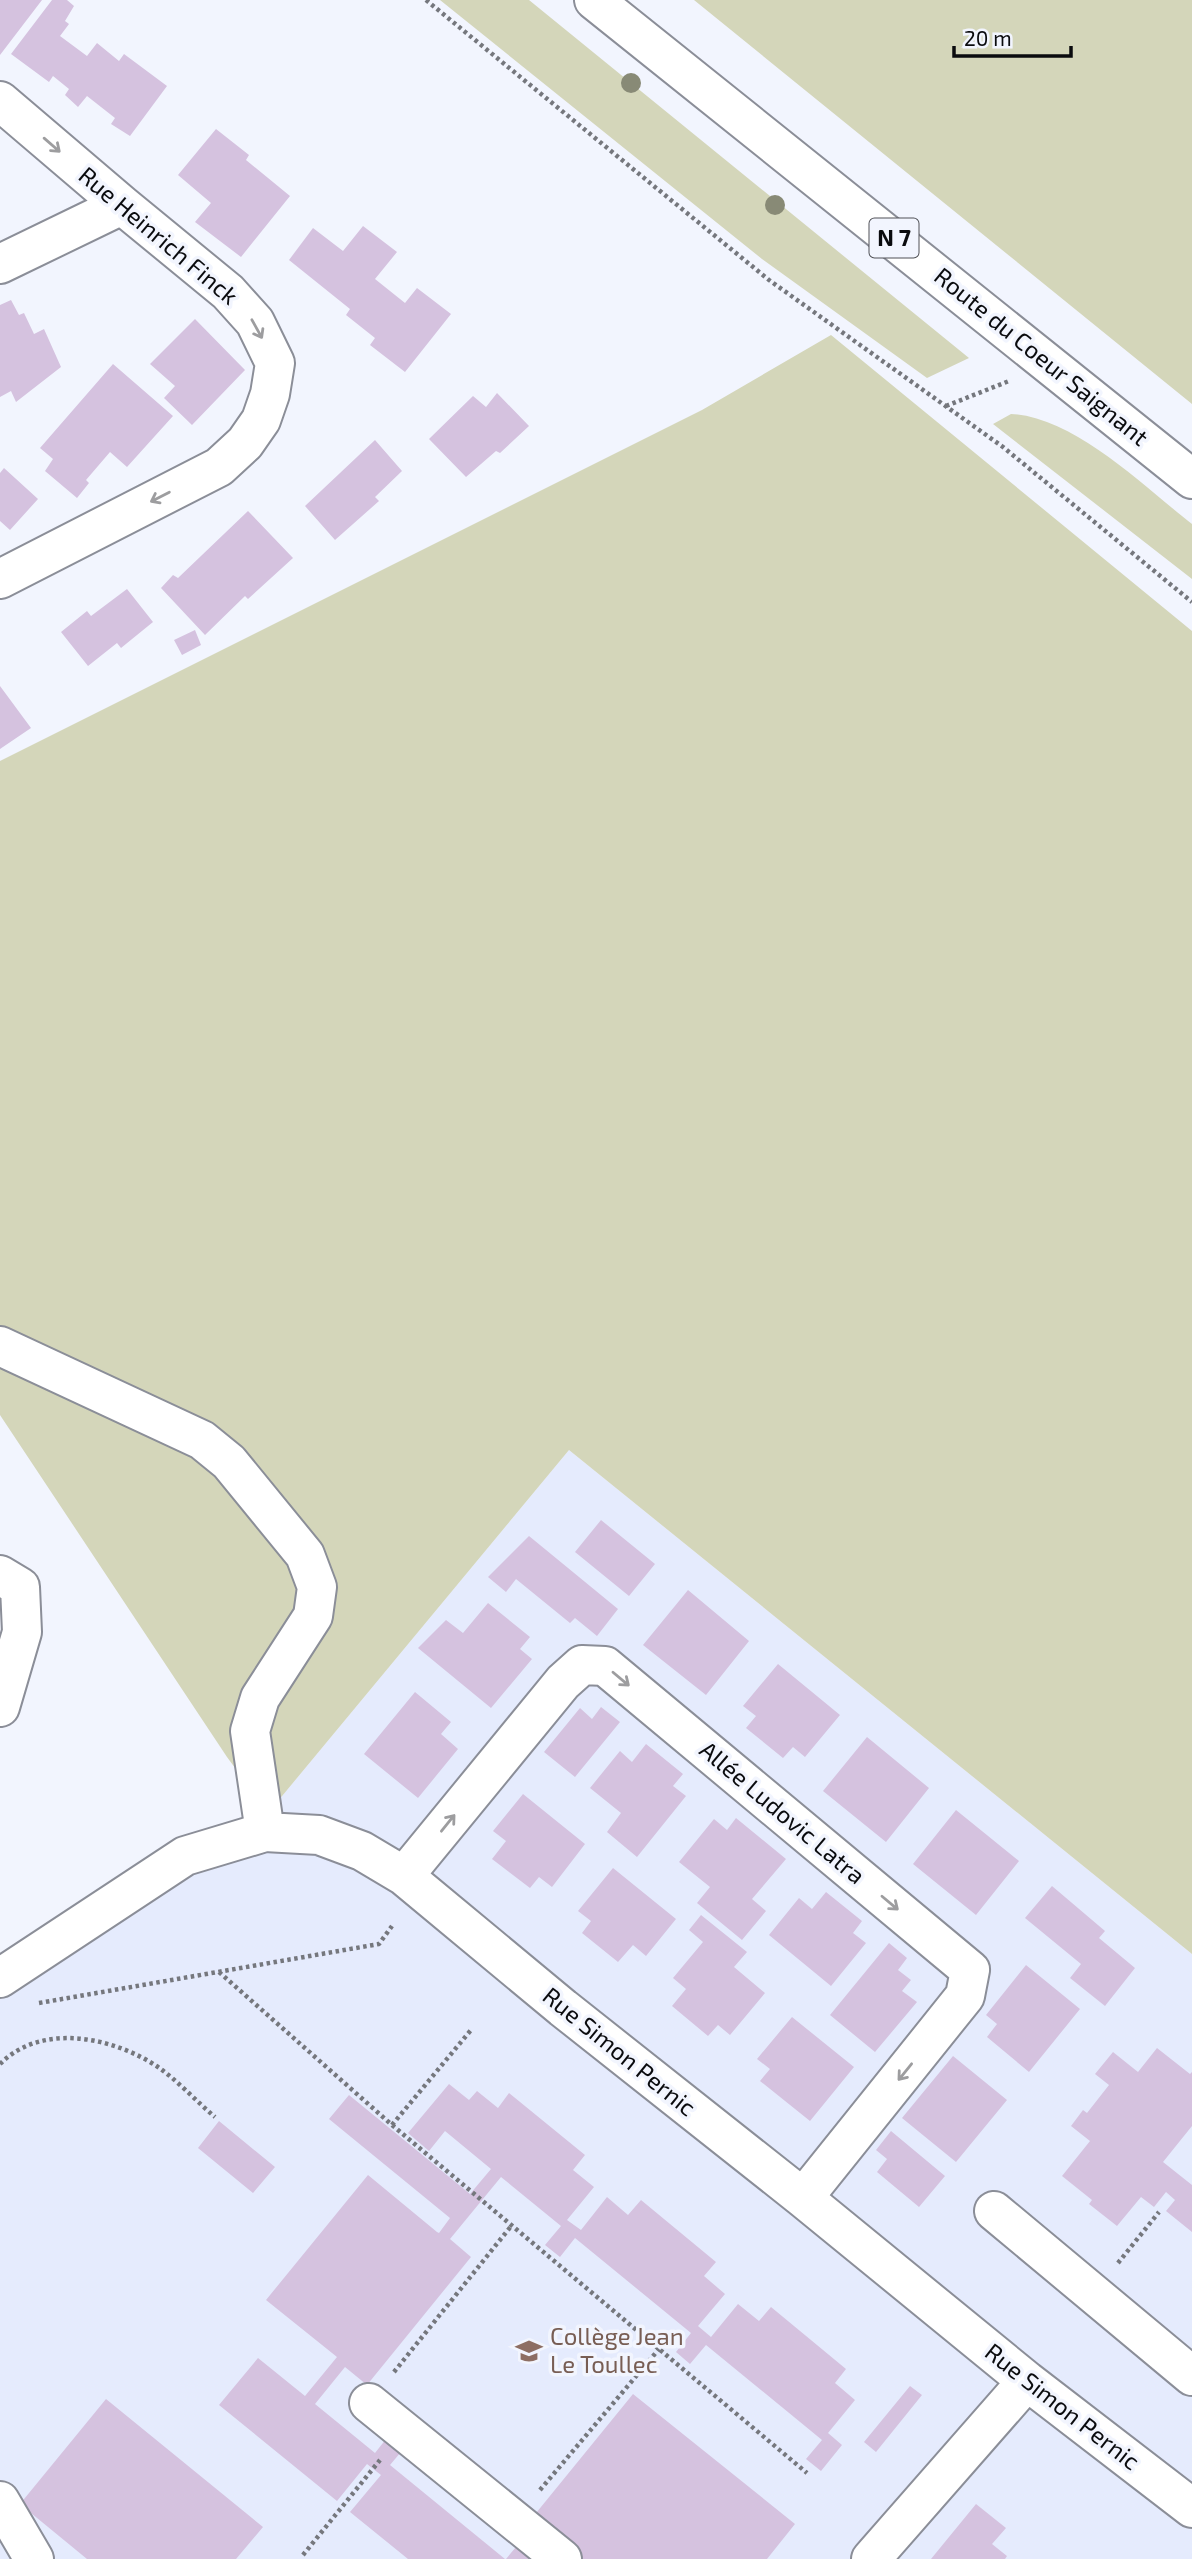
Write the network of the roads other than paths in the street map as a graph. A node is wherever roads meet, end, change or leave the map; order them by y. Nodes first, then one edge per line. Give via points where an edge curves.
1 (594, 0) edge
2 (0, 101) edge
3 (122, 205) junction
4 (0, 264) edge
5 (1192, 479) edge
6 (0, 579) edge
7 (0, 1346) edge
8 (0, 1576) edge
9 (0, 1707) edge
10 (265, 1832) junction
11 (404, 1876) junction
12 (0, 1978) edge
13 (803, 2198) junction
14 (994, 2211) dead end
15 (1192, 2376) edge
16 (1027, 2381) junction
17 (369, 2403) road end
18 (0, 2501) edge
19 (1192, 2508) edge
20 (34, 2559) edge
21 (562, 2559) edge
22 (871, 2559) edge

1 - 5 street, Route du Coeur Saignant / N 7
2 -> 3 street, Rue Heinrich Finck
3 - 4 street
3 -> 6 street, Rue Heinrich Finck via 228,292 255,322 275,363 270,394 261,420 245,443 219,467
7 - 10 street via 202,1440 229,1462 305,1555 317,1587 313,1616 260,1698 250,1731
8 - 9 street via 20,1587 22,1632
10 - 11 street, Rue Simon Pernic via 319,1835 362,1851
10 - 12 street, Rue Simon Pernic via 185,1856
11 - 13 street, Rue Simon Pernic
11 -> 13 street, Allée Ludovic Latra via 563,1682 582,1665 605,1666 970,1970 965,1996
13 - 16 street, Rue Simon Pernic
14 - 15 street
16 - 19 street, Rue Simon Pernic
16 - 22 street
17 - 21 street
18 - 20 street

